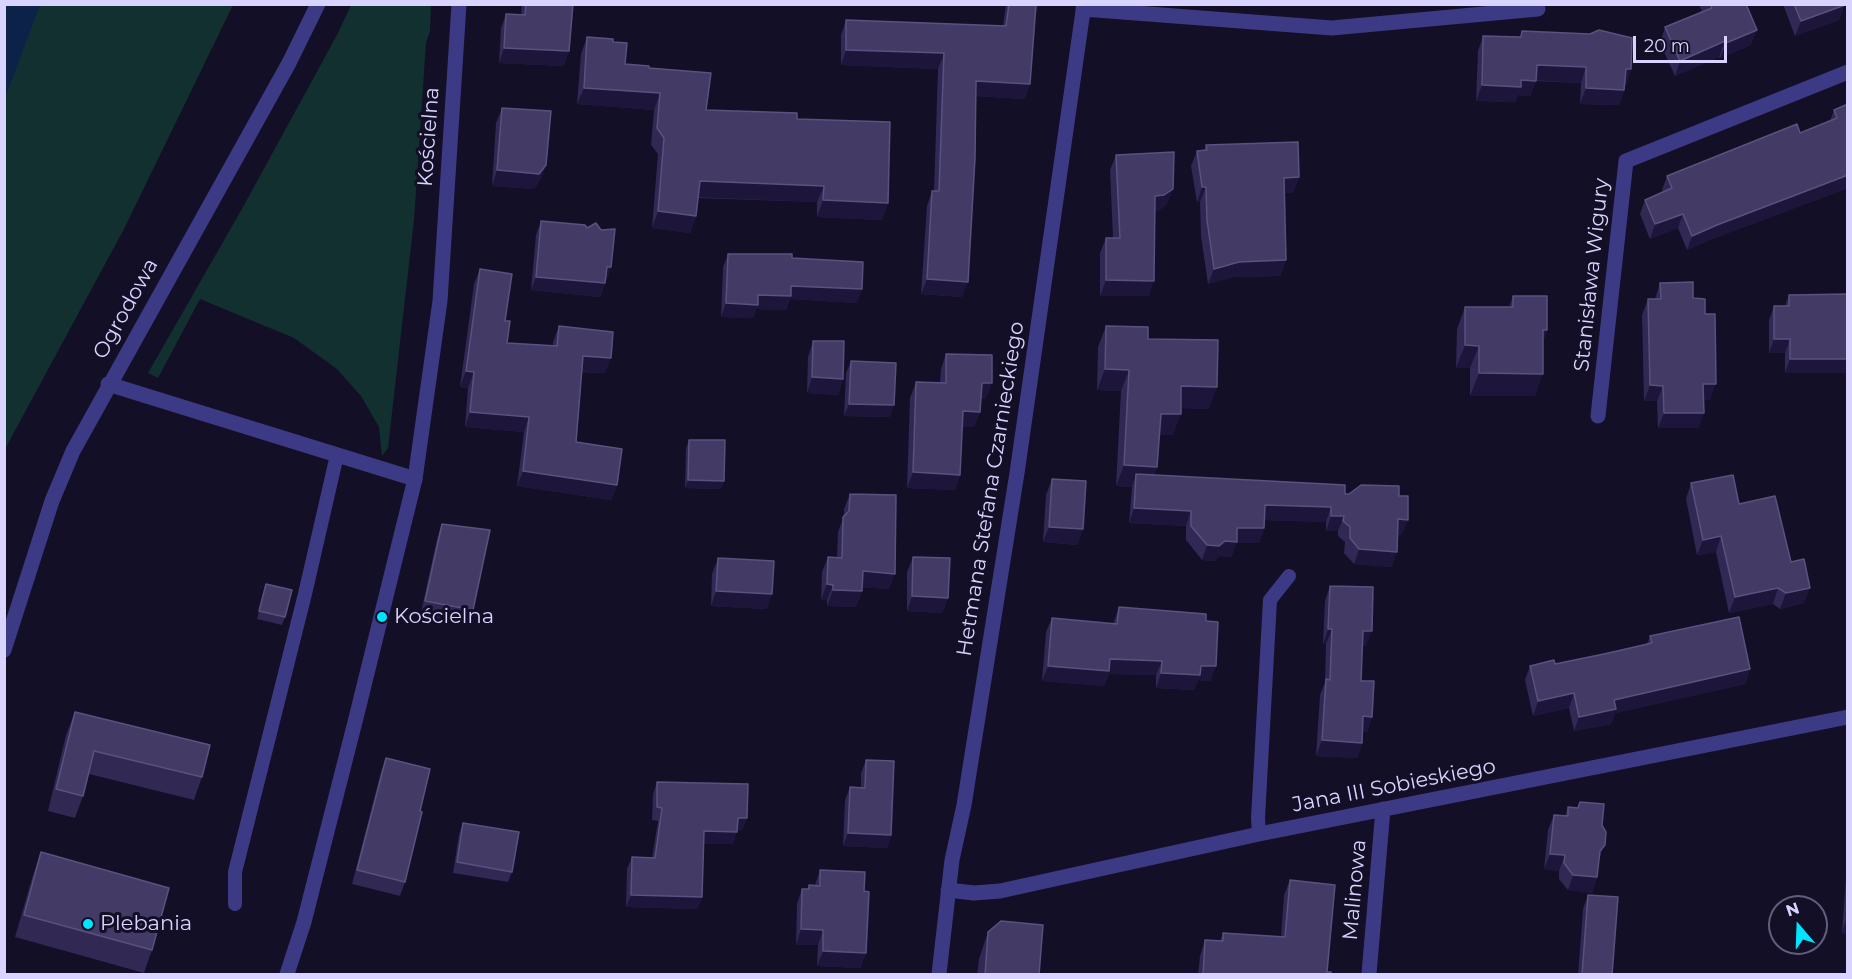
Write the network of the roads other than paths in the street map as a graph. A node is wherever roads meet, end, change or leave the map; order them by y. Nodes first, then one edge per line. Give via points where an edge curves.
1 (318, 4) edge
2 (459, 4) edge
3 (1084, 7) edge
4 (1538, 9) dead end
5 (1848, 72) edge
6 (108, 384) junction
7 (1598, 416) dead end
8 (337, 455) junction
9 (415, 479) junction
10 (1289, 576) dead end
11 (4, 650) edge
12 (1848, 717) edge
13 (1383, 809) junction
14 (1259, 834) junction
15 (948, 890) junction
16 (235, 904) dead end
17 (287, 975) edge
18 (939, 975) edge
19 (1369, 975) edge

1 - 6 street, Ogrodowa via 289,63
2 - 9 street, Kościelna via 440,301
3 - 4 street, Hetmana Stefana Czarnieckiego via 1332,28
3 - 15 street, Hetmana Stefana Czarnieckiego via 1017,473
5 - 7 street, Stanisława Wigury via 1626,161
6 - 8 street
6 - 11 street, Ogrodowa via 52,501
8 - 9 street
8 - 16 lane via 235,872
9 - 17 street, Kościelna via 304,922
10 - 14 lane via 1270,600
12 - 13 street, Jana III Sobieskiego
13 - 14 street, Jana III Sobieskiego
13 - 19 street, Malinowa
14 - 15 street, Jana III Sobieskiego via 1000,891
15 - 18 street, Hetmana Stefana Czarnieckiego

